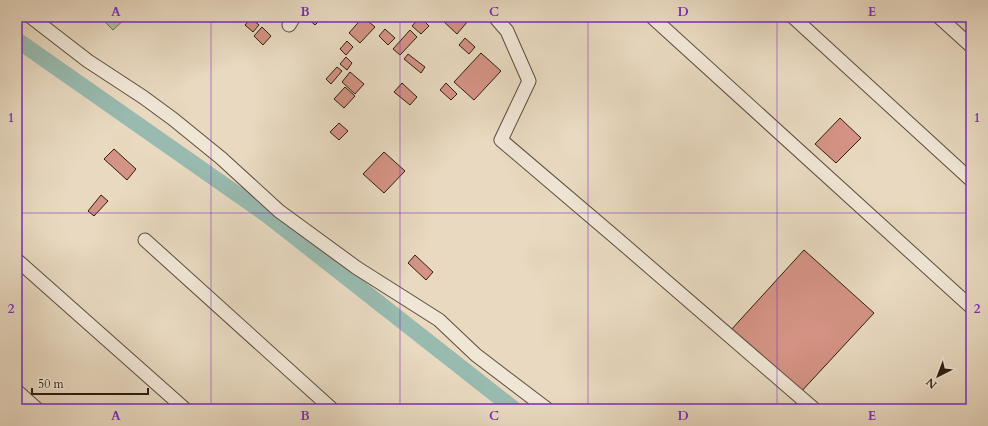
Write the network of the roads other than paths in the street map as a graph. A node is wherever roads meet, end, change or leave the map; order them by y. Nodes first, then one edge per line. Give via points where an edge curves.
1 (31, 17) edge
2 (495, 17) edge
3 (652, 17) edge
4 (792, 17) edge
5 (939, 17) edge
6 (971, 46) edge
7 (971, 180) edge
8 (144, 240) dead end
9 (17, 260) edge
10 (971, 307) edge
11 (17, 391) edge
12 (37, 409) edge
13 (185, 409) edge
14 (332, 409) edge
15 (548, 409) edge
16 (814, 409) edge

1 - 15 street via 88,61 173,119 221,158 279,211 357,268 439,320 476,355
2 - 16 street via 507,31 529,80 501,140
3 - 10 street
4 - 7 street
5 - 6 street
8 - 14 street
9 - 13 street
11 - 12 street

